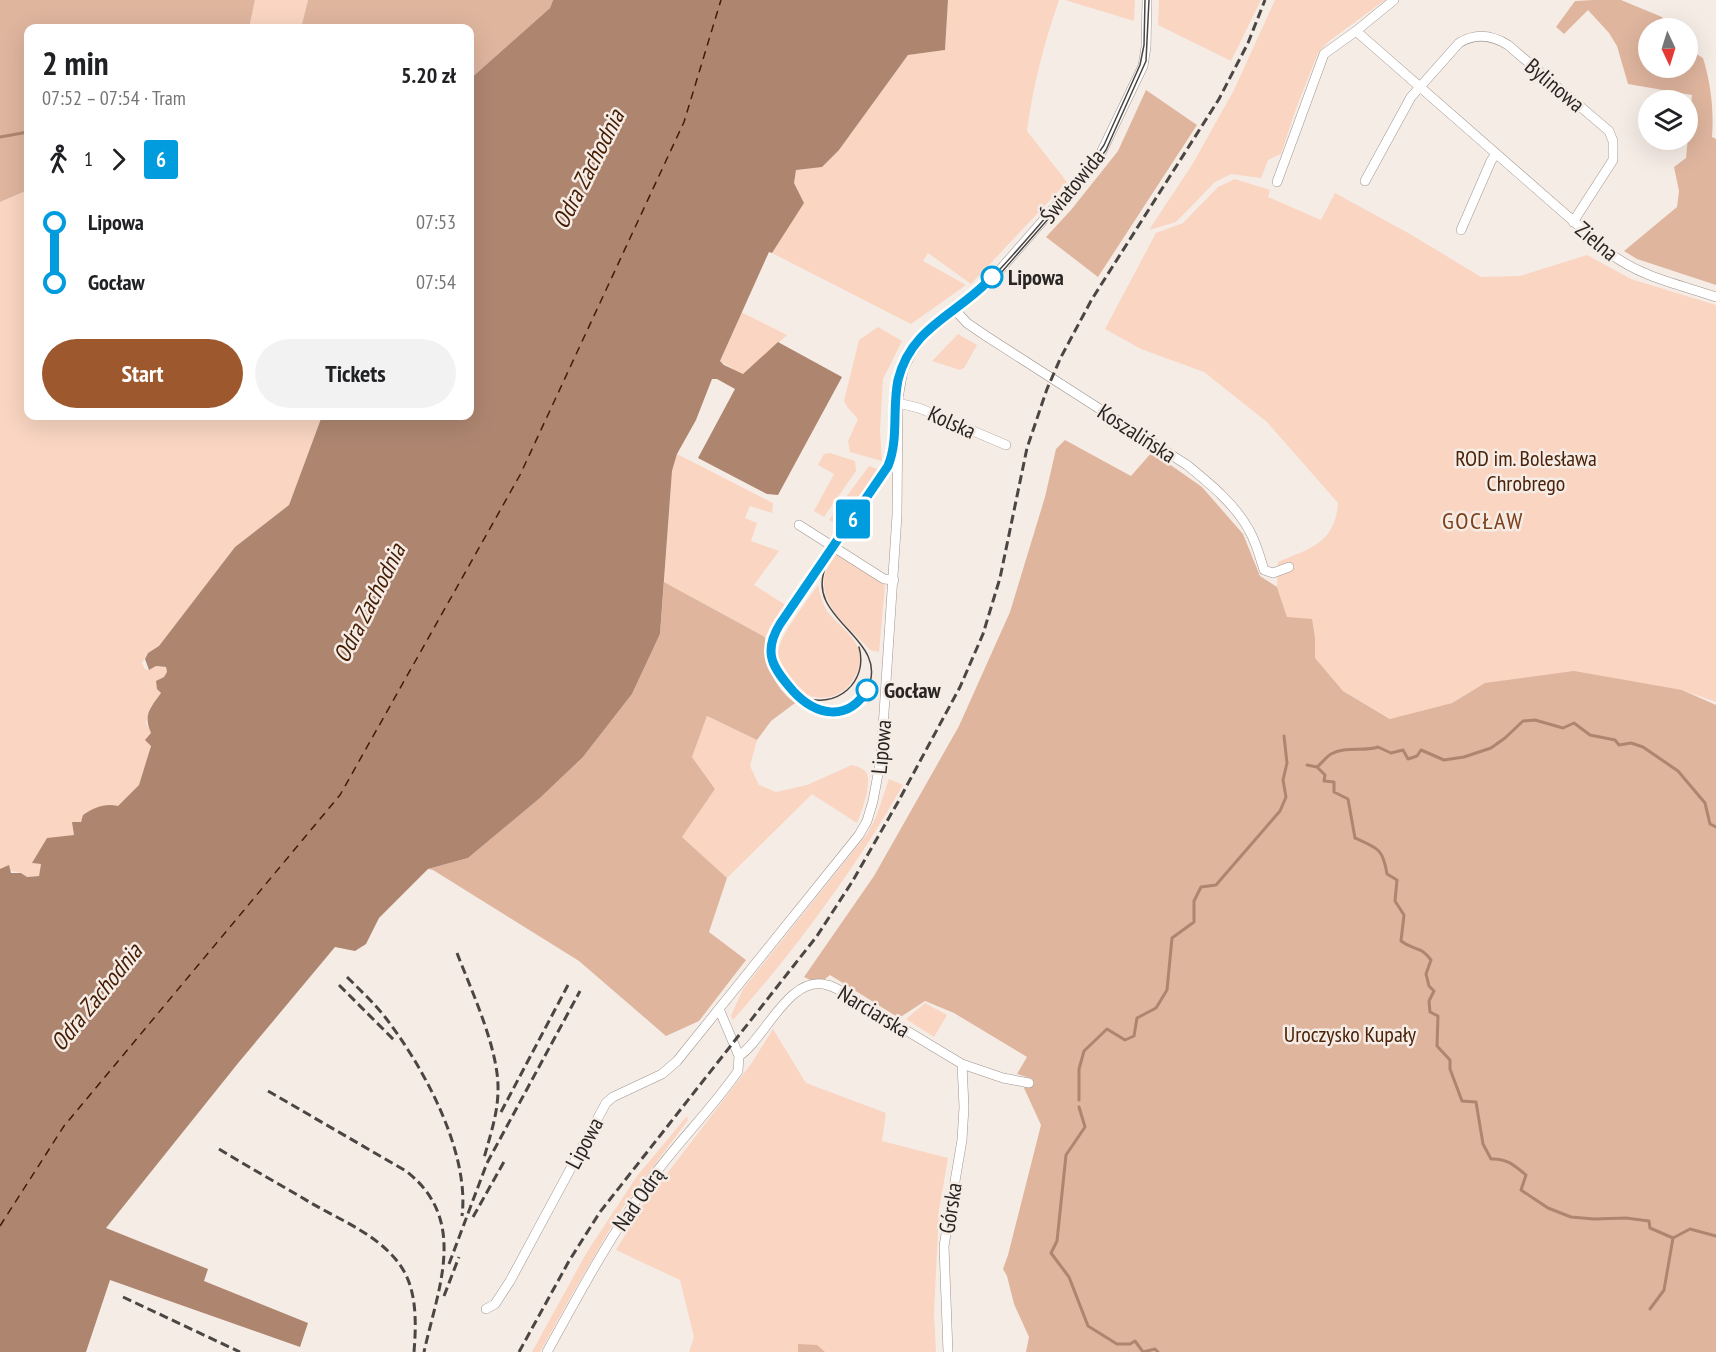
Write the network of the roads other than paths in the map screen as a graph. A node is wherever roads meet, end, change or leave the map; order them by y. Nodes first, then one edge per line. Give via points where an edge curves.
1 (1147, 0) edge
2 (1394, 0) edge
3 (1356, 31) junction
4 (1420, 88) junction
5 (1495, 155) junction
6 (1365, 181) dead end
7 (1277, 182) dead end
8 (1573, 222) junction
9 (1461, 230) dead end
10 (1716, 297) edge
11 (956, 310) junction
12 (898, 403) junction
13 (1006, 446) dead end
14 (799, 525) dead end
15 (1288, 567) dead end
16 (894, 580) junction
17 (719, 1009) junction
18 (739, 1056) junction
19 (962, 1064) junction
20 (1029, 1083) dead end
21 (486, 1309) dead end
22 (547, 1352) edge
23 (948, 1352) edge

1 - 11 street, Światowida via 1143,66 1100,155 992,280
2 - 3 street
3 - 4 street, Zielna
3 - 7 street via 1324,54
4 - 5 street, Zielna
4 - 6 street via 1411,97
4 - 8 street, Bylinowa via 1458,43 1486,36 1508,45 1602,124 1613,141 1613,160
5 - 8 street, Zielna
5 - 9 street
8 - 10 street, Zielna via 1624,264
11 - 12 street, Lipowa via 915,347 902,373
11 - 15 street, Koszalińska via 986,336 1186,465 1239,515 1264,570 1273,573
12 - 13 street, Kolska via 919,408
12 - 16 street, Lipowa
14 - 16 street via 884,579
16 - 17 street, Lipowa via 880,768 869,816 851,846
17 - 18 street
17 - 21 street, Lipowa via 662,1074 606,1103 510,1281 495,1304
18 - 19 street, Narciarska via 792,995 826,984
18 - 22 street, Nad Odrą via 736,1074 660,1167 614,1234
19 - 20 street, Narciarska
19 - 23 street, Górska via 962,1140 944,1246

